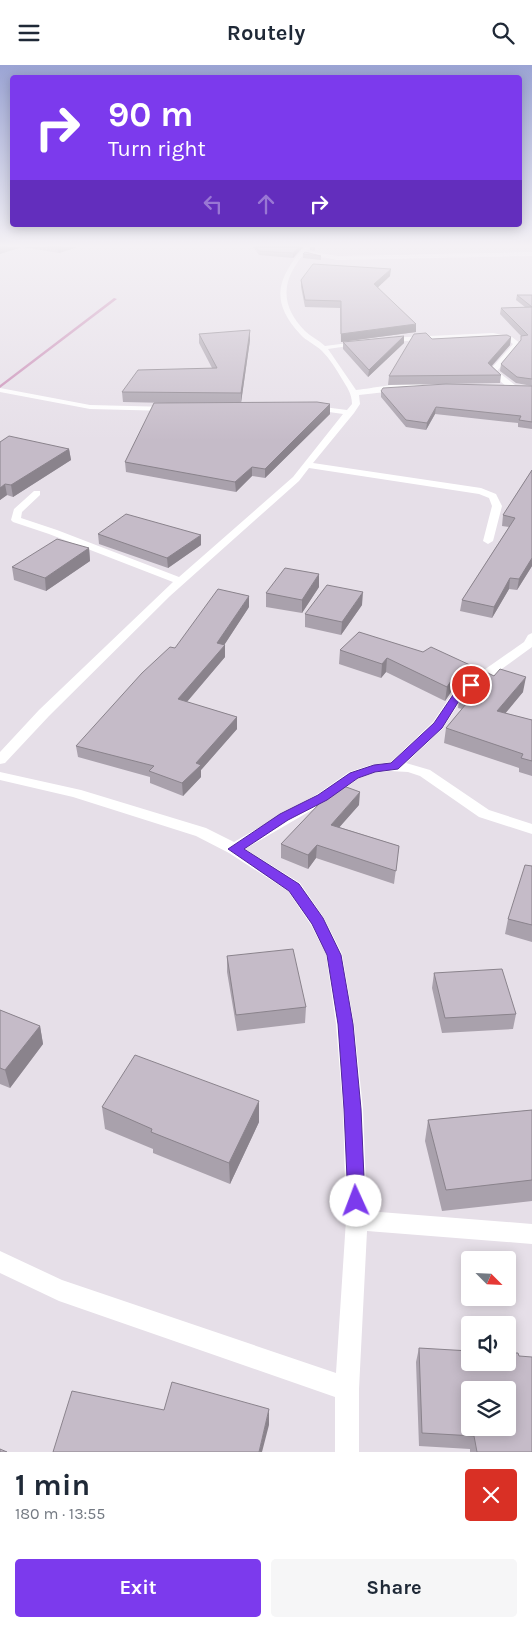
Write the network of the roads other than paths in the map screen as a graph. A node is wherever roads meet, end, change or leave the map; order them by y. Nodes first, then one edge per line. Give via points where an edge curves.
1 (289, 312) edge
2 (370, 341) edge
3 (379, 341) edge
4 (323, 348) junction
5 (427, 386) edge
6 (495, 387) edge
7 (0, 390) edge
8 (354, 393) junction
9 (299, 407) edge
10 (180, 409) edge
11 (350, 413) junction
12 (307, 465) junction
13 (37, 493) dead end
14 (488, 541) dead end
15 (180, 581) junction
16 (532, 637) edge
17 (0, 760) edge
18 (394, 767) junction
19 (0, 776) edge
20 (532, 829) edge
21 (234, 849) junction
22 (357, 1220) junction
23 (532, 1234) edge
24 (0, 1262) edge
25 (347, 1389) junction
26 (347, 1452) edge

1 - 4 street via 304,334
2 - 4 street
3 - 6 street via 493,335 510,338 517,345 493,371 515,387
4 - 8 street
5 - 8 street
7 - 10 street via 90,407
8 - 11 street via 356,404
9 - 11 street
11 - 12 street
12 - 14 street via 481,491 493,496 497,507
12 - 15 street via 296,479
13 - 15 street via 17,511 16,520
15 - 17 street
16 - 18 street via 530,644 458,694 438,725
18 - 20 street via 424,773 478,810
18 - 21 street via 354,775 323,798 284,817
19 - 21 street via 136,811 201,832
21 - 22 street via 294,887 318,921 334,955 346,1034
22 - 23 street
22 - 25 street
24 - 25 street via 59,1290
25 - 26 street

